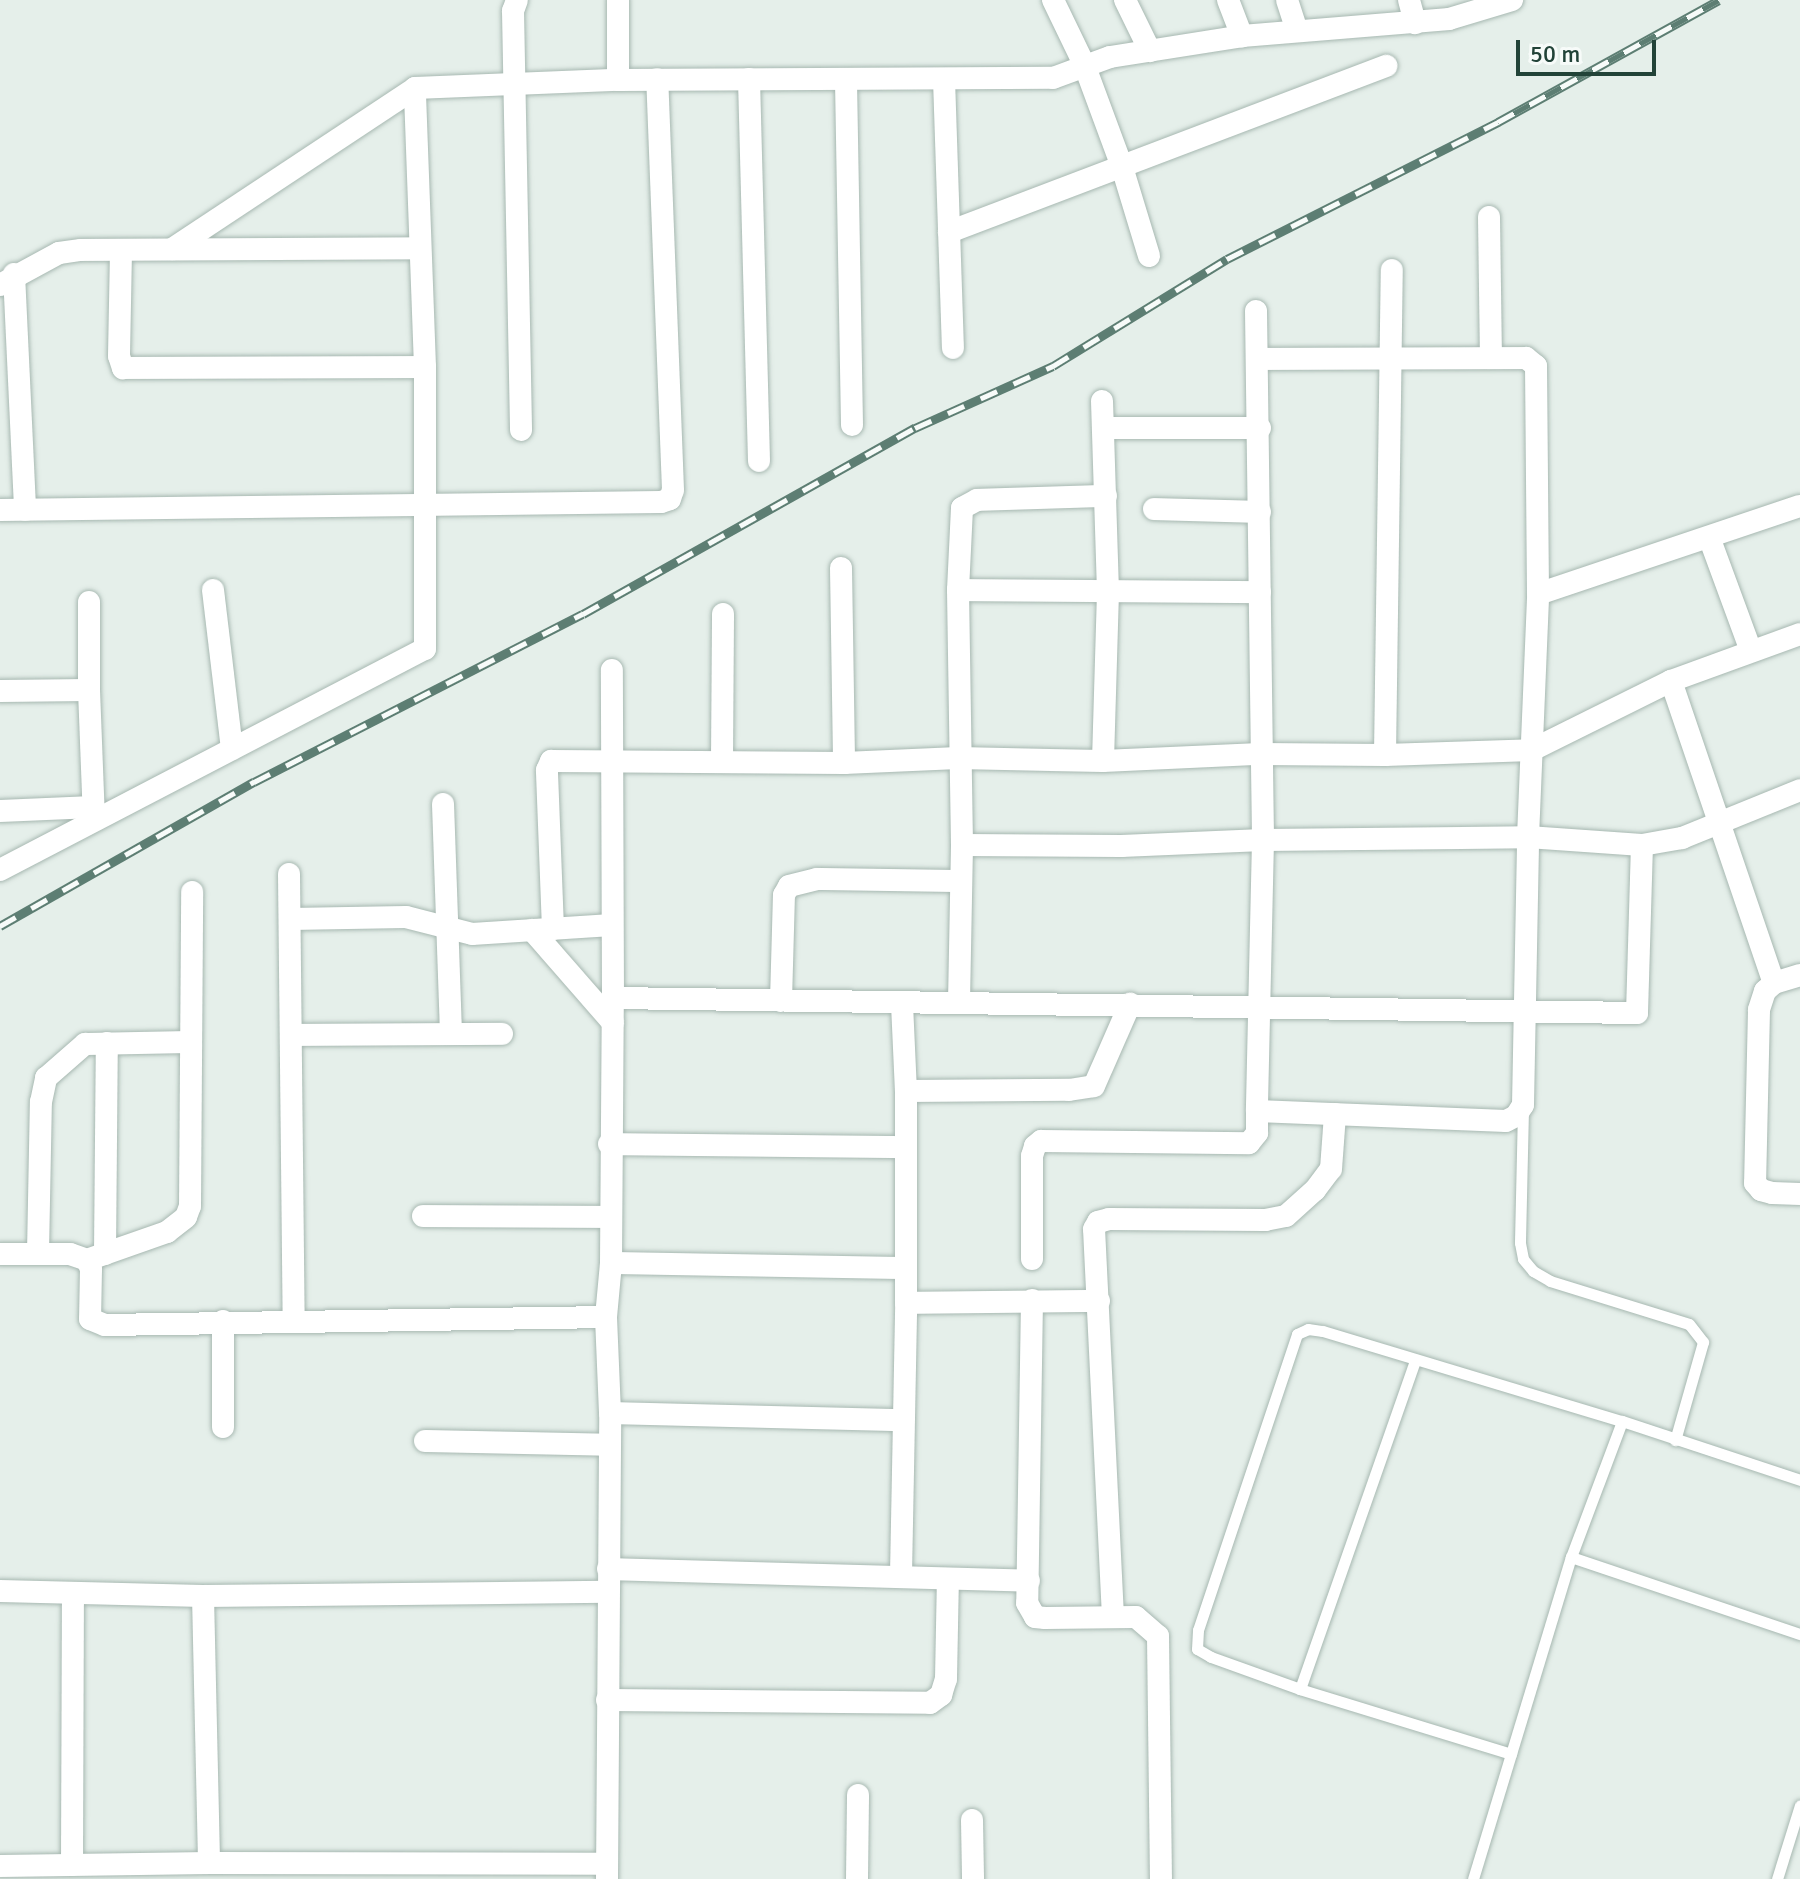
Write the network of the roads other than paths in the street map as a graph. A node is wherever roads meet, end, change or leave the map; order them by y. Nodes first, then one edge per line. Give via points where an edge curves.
1 (517, 0) edge
2 (618, 0) edge
3 (1053, 0) edge
4 (1125, 0) edge
5 (1228, 0) edge
6 (1287, 0) edge
7 (1409, 0) edge
8 (1512, 0) edge
9 (1415, 23) junction
10 (1297, 30) junction
11 (1242, 36) junction
12 (1150, 51) junction
13 (1084, 64) junction
14 (1387, 66) dead end
15 (657, 79) junction
16 (749, 79) junction
17 (944, 79) junction
18 (618, 80) junction
19 (846, 81) junction
20 (514, 83) junction
21 (415, 88) junction
22 (1122, 167) junction
23 (1489, 217) dead end
24 (949, 232) junction
25 (420, 248) junction
26 (171, 249) junction
27 (121, 251) junction
28 (1149, 256) dead end
29 (1392, 270) dead end
30 (7, 280) edge
31 (1256, 311) dead end
32 (953, 348) dead end
33 (1491, 358) junction
34 (1258, 359) junction
35 (1390, 359) junction
36 (425, 367) junction
37 (1102, 401) dead end
38 (852, 425) dead end
39 (1103, 428) junction
40 (1260, 428) junction
41 (521, 430) dead end
42 (759, 461) dead end
43 (1106, 496) junction
44 (427, 505) junction
45 (1800, 506) edge
46 (1154, 509) dead end
47 (0, 510) edge
48 (25, 510) junction
49 (1260, 512) junction
50 (1709, 537) junction
51 (841, 568) dead end
52 (213, 590) dead end
53 (958, 590) junction
54 (1108, 592) junction
55 (1260, 592) junction
56 (1538, 594) junction
57 (89, 602) dead end
58 (723, 614) dead end
59 (1800, 634) edge
60 (1751, 651) junction
61 (612, 670) dead end
62 (1671, 681) junction
63 (89, 690) junction
64 (0, 691) edge
65 (232, 749) junction
66 (1532, 750) junction
67 (1260, 754) junction
68 (1385, 755) junction
69 (958, 758) junction
70 (614, 760) junction
71 (722, 760) junction
72 (1103, 761) junction
73 (844, 763) junction
74 (1800, 790) edge
75 (443, 804) dead end
76 (0, 811) edge
77 (94, 813) junction
78 (1721, 820) junction
79 (1528, 837) junction
80 (1263, 840) junction
81 (962, 845) junction
82 (1642, 845) junction
83 (0, 870) edge
84 (289, 874) dead end
85 (961, 881) junction
86 (192, 892) dead end
87 (290, 919) junction
88 (612, 925) junction
89 (445, 927) junction
90 (543, 930) junction
91 (1800, 975) edge
92 (1774, 983) junction
93 (613, 998) junction
94 (781, 1001) junction
95 (959, 1002) junction
96 (902, 1004) junction
97 (1130, 1004) junction
98 (1257, 1005) junction
99 (1526, 1012) junction
100 (613, 1023) junction
101 (451, 1034) junction
102 (502, 1034) dead end
103 (291, 1035) junction
104 (191, 1042) junction
105 (107, 1043) junction
106 (906, 1091) junction
107 (1523, 1105) junction
108 (1257, 1111) junction
109 (1335, 1114) junction
110 (609, 1144) junction
111 (904, 1147) junction
112 (1800, 1194) edge
113 (423, 1216) dead end
114 (610, 1217) junction
115 (38, 1253) junction
116 (0, 1254) edge
117 (96, 1257) junction
118 (1032, 1259) dead end
119 (611, 1263) junction
120 (903, 1268) junction
121 (1032, 1300) junction
122 (1099, 1301) junction
123 (906, 1303) junction
124 (606, 1317) junction
125 (294, 1319) junction
126 (223, 1321) junction
127 (1415, 1361) junction
128 (610, 1413) junction
129 (902, 1420) junction
130 (1622, 1421) junction
131 (223, 1427) dead end
132 (1675, 1440) junction
133 (425, 1441) dead end
134 (609, 1445) junction
135 (1800, 1480) edge
136 (1571, 1557) junction
137 (901, 1575) junction
138 (948, 1579) junction
139 (607, 1580) junction
140 (1029, 1581) junction
141 (0, 1591) edge
142 (73, 1595) junction
143 (203, 1596) junction
144 (1113, 1617) junction
145 (1800, 1634) edge
146 (1300, 1689) junction
147 (607, 1700) junction
148 (1511, 1754) junction
149 (858, 1795) dead end
150 (1800, 1805) edge
151 (972, 1820) dead end
152 (1796, 1833) edge
153 (209, 1863) junction
154 (72, 1865) junction
155 (0, 1866) edge
156 (607, 1871) edge
157 (46, 1872) edge
158 (857, 1879) edge
159 (973, 1879) edge
160 (1161, 1879) edge
161 (1473, 1879) edge
162 (1777, 1879) edge

1 - 20 street
2 - 18 street
3 - 13 street
4 - 12 street
5 - 11 street
6 - 10 street
7 - 9 street
8 - 9 street via 1471,15
9 - 10 street
10 - 11 street
11 - 12 street
12 - 13 street
13 - 17 street via 1053,78
13 - 22 street
14 - 22 street
15 - 16 street
15 - 18 street
15 - 44 street via 670,499
16 - 19 street
16 - 42 street
17 - 19 street
17 - 24 street
18 - 20 street
19 - 38 street
20 - 21 street
20 - 41 street
21 - 25 street
21 - 26 street
22 - 24 street
22 - 28 street
23 - 33 street
24 - 32 street
25 - 26 street
25 - 36 street
26 - 27 street
27 - 30 street via 59,253
27 - 36 street via 123,368
29 - 35 street
30 - 48 street
31 - 34 street
33 - 35 street
33 - 56 street via 1526,358 1536,366
34 - 35 street
34 - 40 street
35 - 68 street
36 - 44 street
37 - 39 street
39 - 40 street
39 - 43 street
40 - 49 street
43 - 53 street via 968,502 962,508
43 - 54 street
44 - 48 street
44 - 65 street via 425,649
45 - 50 street
46 - 49 street
47 - 48 street
49 - 55 street
50 - 56 street
50 - 60 street
51 - 73 street
52 - 65 street
53 - 54 street
53 - 69 street
54 - 55 street
54 - 72 street
55 - 67 street
56 - 66 street
57 - 63 street
58 - 71 street
59 - 60 street
60 - 62 street
61 - 70 street
62 - 66 street
62 - 78 street
63 - 64 street
63 - 77 street
65 - 77 street
66 - 68 street
66 - 79 street
67 - 68 street
67 - 72 street
67 - 80 street
69 - 72 street
69 - 73 street
69 - 81 street
70 - 71 street
70 - 88 street
70 - 90 street via 557,760 547,765
71 - 73 street
74 - 78 street
75 - 89 street
76 - 77 street
77 - 83 street
78 - 82 street via 1682,838
78 - 92 street
79 - 80 street
79 - 82 street
79 - 99 street
80 - 81 street
80 - 98 street
81 - 85 street
82 - 99 street via 1637,1013
84 - 87 street
85 - 94 street via 817,879 789,886 784,895
85 - 95 street
86 - 104 street
87 - 89 street via 406,917
87 - 103 street
88 - 90 street
88 - 93 street
89 - 90 street via 472,934
89 - 101 street
90 - 100 street
91 - 92 street
92 - 112 street via 1759,1010 1755,1183 1772,1193
93 - 94 street
93 - 100 street
94 - 96 street
95 - 96 street
95 - 97 street
96 - 106 street
97 - 98 street
97 - 106 street via 1100,1077 1085,1090
98 - 99 street
98 - 108 street
99 - 107 street
100 - 110 street
101 - 102 street
101 - 103 street
103 - 125 street
104 - 105 street
104 - 117 street via 186,1217 167,1232
105 - 115 street via 85,1044 46,1078
105 - 117 street
106 - 111 street
107 - 109 street via 1506,1121
107 - 132 lane via 1523,1259 1550,1281 1689,1324 1703,1342
108 - 109 street
108 - 118 street via 1257,1133 1249,1143 1041,1141 1032,1156
109 - 122 street via 1331,1169 1286,1216 1098,1222 1092,1237
110 - 111 street
110 - 114 street
111 - 120 street
113 - 114 street
114 - 119 street
115 - 116 street
115 - 117 street
117 - 126 street via 88,1310 95,1323
119 - 120 street
119 - 124 street
120 - 123 street
121 - 122 street
121 - 123 street
121 - 140 street
122 - 144 street
123 - 129 street
124 - 125 street
124 - 128 street
125 - 126 street
126 - 131 street
127 - 130 lane
127 - 146 lane
127 - 146 lane via 1323,1331 1308,1329 1293,1343 1196,1639 1197,1649 1211,1657
128 - 129 street
128 - 134 street
129 - 137 street
130 - 132 lane
130 - 136 lane
132 - 135 lane
133 - 134 street
134 - 139 street
136 - 145 lane
136 - 148 lane
137 - 138 street
137 - 139 street
138 - 140 street
138 - 147 street via 946,1679 941,1695 930,1703
139 - 143 street
139 - 147 street
140 - 144 street via 1027,1603 1035,1617
141 - 142 street
142 - 143 street
142 - 154 street
143 - 153 street
144 - 160 street via 1136,1617 1158,1636
146 - 148 lane
147 - 156 street
148 - 161 lane
149 - 158 street
150 - 152 lane
151 - 159 street
152 - 162 lane
153 - 154 street
153 - 156 street
154 - 157 street
155 - 157 street

